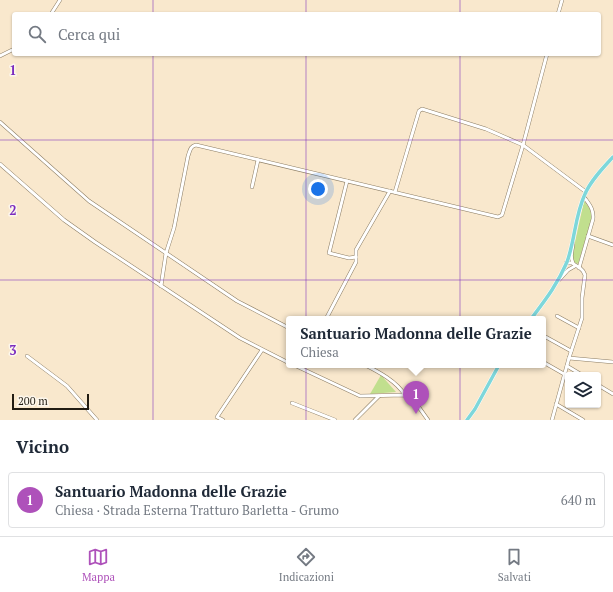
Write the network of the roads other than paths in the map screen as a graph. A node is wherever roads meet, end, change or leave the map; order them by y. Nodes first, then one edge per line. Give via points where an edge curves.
1 (60, 0) edge
2 (562, 0) edge
3 (52, 12) edge
4 (559, 12) edge
5 (12, 50) edge
6 (0, 56) edge
7 (546, 56) edge
8 (0, 122) edge
9 (523, 145) junction
10 (613, 157) edge
11 (258, 160) junction
12 (0, 164) edge
13 (347, 181) junction
14 (252, 187) dead end
15 (390, 191) junction
16 (395, 192) junction
17 (585, 194) junction
18 (588, 236) junction
19 (572, 242) junction
20 (613, 246) edge
21 (166, 253) junction
22 (356, 257) junction
23 (566, 263) junction
24 (577, 267) junction
25 (558, 282) junction
26 (161, 286) junction
27 (328, 316) edge
28 (533, 316) edge
29 (557, 316) dead end
30 (286, 326) edge
31 (579, 328) junction
32 (546, 337) edge
33 (262, 350) junction
34 (571, 351) junction
35 (27, 356) dead end
36 (569, 358) junction
37 (286, 362) edge
38 (613, 362) edge
39 (546, 364) edge
40 (567, 366) junction
41 (300, 368) edge
42 (371, 368) edge
43 (497, 368) edge
44 (577, 372) edge
45 (564, 374) junction
46 (601, 387) edge
47 (613, 394) edge
48 (405, 395) junction
49 (379, 396) junction
50 (292, 403) dead end
51 (556, 404) junction
52 (97, 420) edge
53 (223, 420) edge
54 (334, 420) edge
55 (355, 420) edge
56 (428, 420) edge
57 (469, 420) edge
58 (552, 420) edge
59 (583, 420) edge

1 - 3 street
2 - 4 street
5 - 6 street
7 - 9 street
8 - 21 street via 89,201
9 - 16 street via 503,213 498,217
9 - 16 street via 486,129 420,109
9 - 17 street
10 - 17 main road
11 - 13 street
11 - 14 street
11 - 21 street via 196,145 191,147 174,228
12 - 26 street via 64,220
13 - 15 street
13 - 22 street via 329,253 349,258
15 - 16 street
15 - 22 street via 356,250
17 - 18 street via 594,213
17 - 19 main road
18 - 20 street
18 - 24 street
19 - 23 main road
19 - 24 street via 572,261
21 - 26 street
21 - 30 street via 237,301
22 - 27 street via 356,262
23 - 24 street
23 - 25 main road
24 - 25 street via 568,270
24 - 31 street via 583,270 585,275
25 - 28 main road
26 - 33 street
29 - 31 street
31 - 34 street
32 - 34 street
33 - 37 street
33 - 53 street via 217,417
34 - 36 street
35 - 52 street via 67,386
36 - 38 street
36 - 40 street
39 - 45 street
40 - 44 street
40 - 45 street
41 - 49 street via 354,394
42 - 48 street via 380,372
43 - 57 main road
45 - 51 street
46 - 47 street
48 - 49 street
48 - 56 street via 413,399
49 - 55 street
50 - 54 street
51 - 58 street
51 - 59 street

